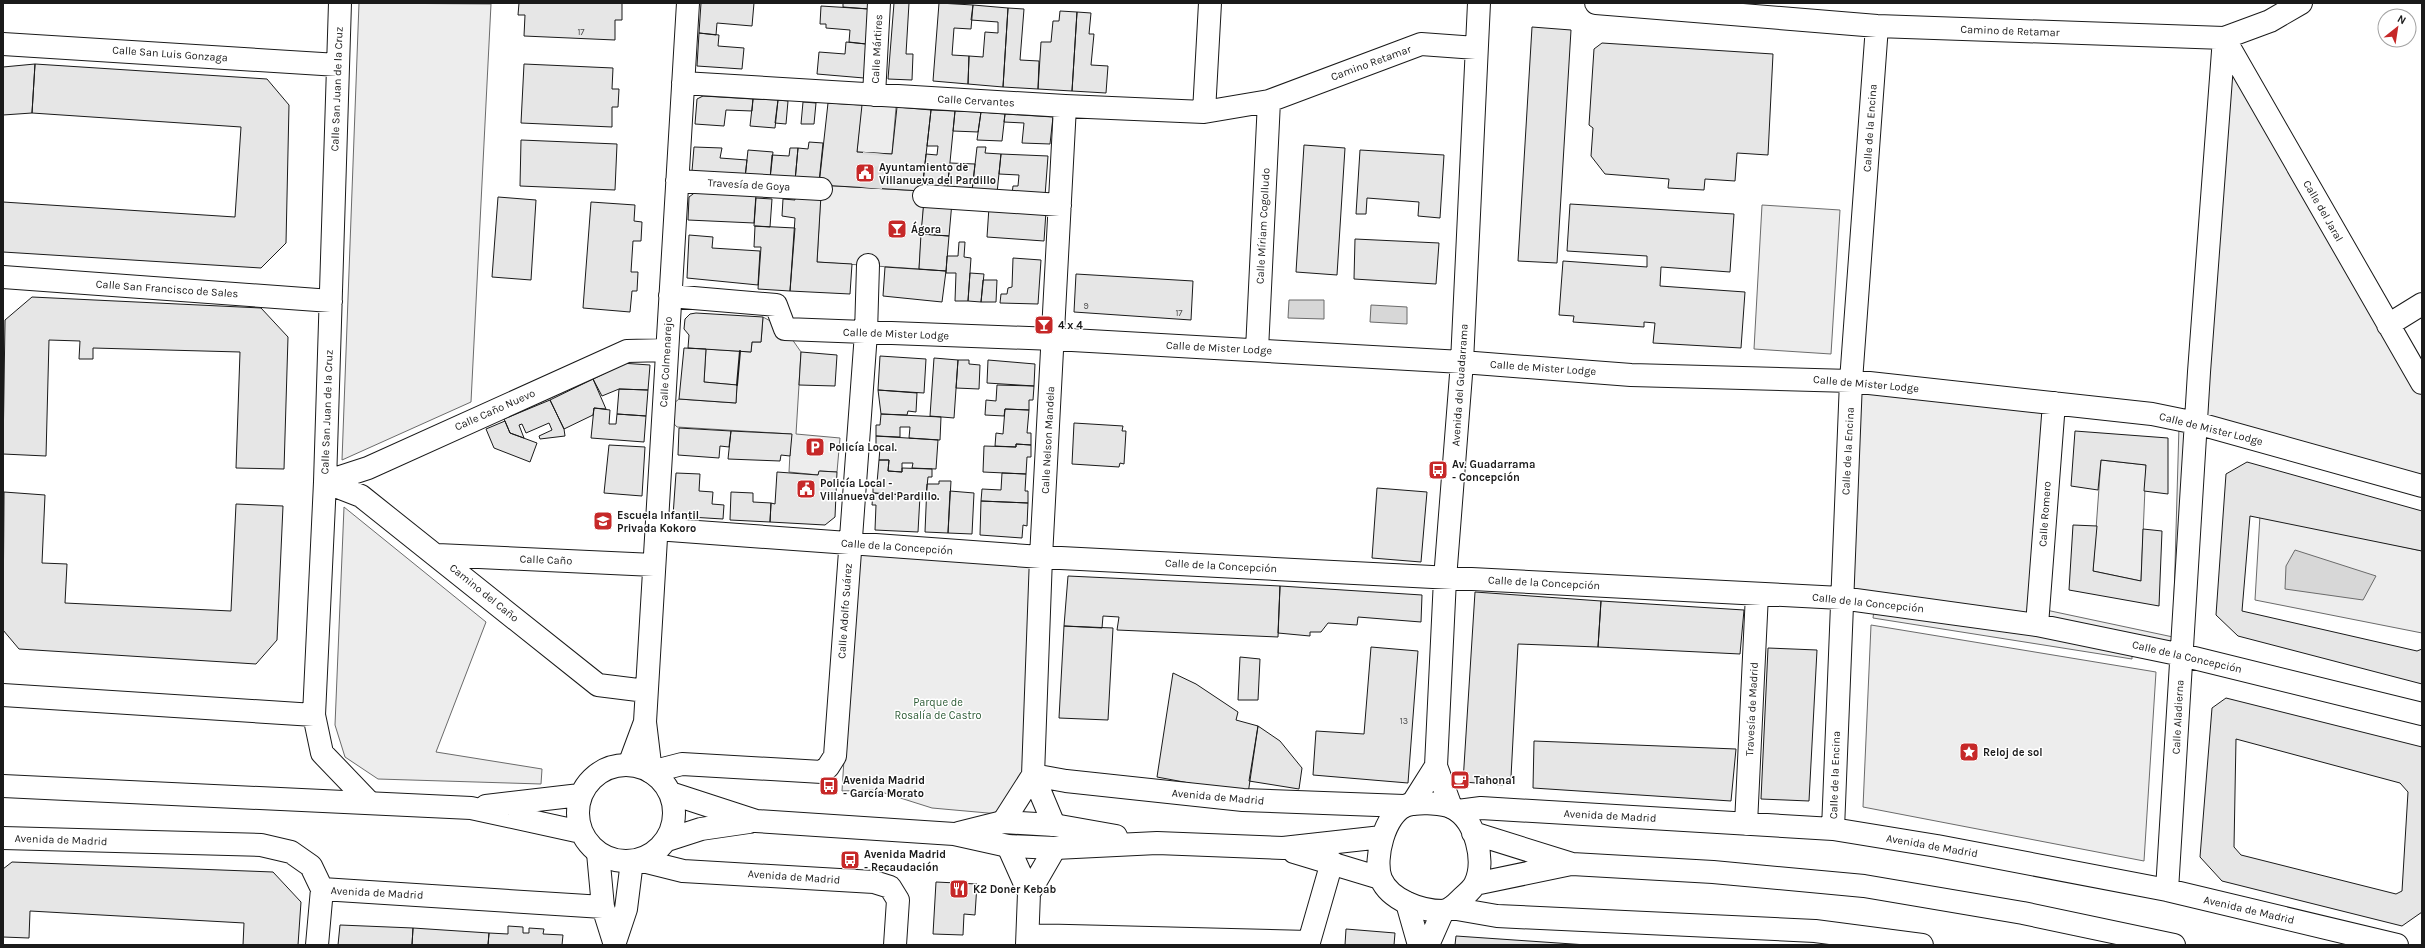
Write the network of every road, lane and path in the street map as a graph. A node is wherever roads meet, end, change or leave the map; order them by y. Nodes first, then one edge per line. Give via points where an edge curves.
1 (340, 3) edge
2 (688, 3) edge
3 (880, 3) edge
4 (1210, 3) edge
5 (1479, 3) edge
6 (1596, 3) edge
7 (2301, 3) edge
8 (1719, 7) edge
9 (1877, 26) junction
10 (2224, 38) junction
11 (3, 44) edge
12 (1476, 48) junction
13 (338, 65) junction
14 (683, 84) junction
15 (874, 95) junction
16 (1269, 101) junction
17 (1065, 106) junction
18 (1204, 112) junction
19 (677, 181) junction
20 (822, 189) dead end
21 (924, 196) dead end
22 (1060, 205) junction
23 (868, 265) dead end
24 (3, 277) edge
25 (670, 296) junction
26 (331, 301) junction
27 (2422, 304) edge
28 (2388, 325) junction
29 (866, 333) junction
30 (1054, 339) junction
31 (667, 350) junction
32 (1257, 350) junction
33 (1462, 362) junction
34 (1852, 381) junction
35 (2422, 383) edge
36 (2054, 403) junction
37 (2196, 423) junction
38 (325, 482) junction
39 (2422, 486) edge
40 (656, 528) junction
41 (850, 544) junction
42 (437, 556) junction
43 (1041, 557) junction
44 (654, 564) junction
45 (1445, 579) junction
46 (1758, 594) junction
47 (1841, 598) junction
48 (2037, 625) junction
49 (2182, 656) junction
50 (646, 691) junction
51 (3, 695) edge
52 (2422, 714) edge
53 (314, 715) junction
54 (644, 722) junction
55 (629, 765) junction
56 (1436, 766) junction
57 (651, 772) junction
58 (1033, 775) junction
59 (3, 786) edge
60 (670, 793) junction
61 (580, 796) junction
62 (368, 802) junction
63 (1408, 805) junction
64 (472, 808) junction
65 (1455, 809) junction
66 (756, 821) junction
67 (1003, 822) junction
68 (1746, 824) junction
69 (1054, 825) junction
70 (1833, 829) junction
71 (580, 832) junction
72 (1473, 833) junction
73 (954, 834) junction
74 (1382, 837) junction
75 (3, 838) edge
76 (667, 840) junction
77 (1157, 843) junction
78 (1008, 846) junction
79 (1055, 848) junction
80 (1283, 848) junction
81 (598, 853) junction
82 (636, 861) junction
83 (1332, 862) junction
84 (1572, 864) junction
85 (1380, 878) junction
86 (1475, 884) junction
87 (322, 889) junction
88 (2168, 890) junction
89 (1029, 893) junction
90 (1407, 903) junction
91 (603, 906) junction
92 (1447, 909) junction
93 (1815, 938) edge
94 (1028, 940) edge
95 (614, 944) edge
96 (317, 945) edge
97 (895, 945) edge
98 (1419, 945) edge
99 (1428, 945) edge
100 (1922, 945) edge
101 (2174, 945) edge
102 (2397, 945) edge

1 - 13 street, Calle San Juan de la Cruz
2 - 14 street, Calle Colmenarejo
3 - 15 street, Calle Mártires
4 - 18 street
5 - 12 street, Avenida del Guadarrama
6 - 8 street, Camino de Retamar
7 - 10 street, Camino de Retamar via 2270,21
8 - 9 street, Camino de Retamar
9 - 10 street, Camino de Retamar
9 - 34 street, Calle de la Encina
10 - 28 street, Calle del Jaral
10 - 37 street, Calle Aladierna
11 - 13 street, Calle San Luis Gonzaga
12 - 16 street, Camino Retamar via 1422,44
12 - 33 street, Avenida del Guadarrama
13 - 26 street, Calle San Juan de la Cruz
14 - 15 street, Calle Cervantes
14 - 19 street, Calle Colmenarejo
15 - 17 street, Calle Cervantes
16 - 18 street, Calle Cervantes
16 - 32 street, Calle Míriam Cogolludo
17 - 18 street, Calle Cervantes
17 - 22 street, Calle Nelson Mandela
19 - 20 street, Travesía de Goya
19 - 25 street, Calle Colmenarejo
21 - 22 street
22 - 30 street, Calle Nelson Mandela
23 - 29 street, Calle Adolfo Suárez
24 - 26 street, Calle San Francisco de Sales
25 - 29 street, Calle de Mister Lodge via 776,305 785,329
25 - 31 street, Calle Colmenarejo
26 - 38 street, Calle San Juan de la Cruz
27 - 28 street
28 - 35 street, Calle del Jaral
29 - 30 street, Calle de Mister Lodge
29 - 41 street, Calle Adolfo Suárez
30 - 32 street, Calle de Mister Lodge
30 - 43 street, Calle Nelson Mandela
31 - 38 street, Calle Caño Nuevo via 627,351 368,468
31 - 40 street, Calle Colmenarejo
32 - 33 street, Calle de Mister Lodge
33 - 34 street, Calle de Mister Lodge via 1632,375
33 - 45 street, Avenida del Guadarrama
34 - 36 street, Calle de Mister Lodge
34 - 47 street, Calle de la Encina
36 - 37 street, Calle de Mister Lodge via 2152,414
36 - 48 street, Calle Romero
37 - 39 street, Calle de Mister Lodge
37 - 49 street, Calle Aladierna
38 - 42 street, Camino del Caño via 361,496
38 - 53 street, Calle San Juan de la Cruz
40 - 41 street, Calle de la Concepción
40 - 44 street, Calle Colmenarejo
41 - 43 street, Calle de la Concepción
41 - 57 street, Calle Adolfo Suárez via 835,756 828,767 822,772 811,773 682,764
42 - 44 street, Calle Caño
42 - 50 street, Camino del Caño via 598,685
43 - 45 street, Calle de la Concepción
43 - 58 street, Calle Nelson Mandela
44 - 50 street, Calle Colmenarejo
45 - 46 street, Calle de la Concepción
45 - 56 street, Avenida del Guadarrama
46 - 47 street, Calle de la Concepción
46 - 68 street, Travesía de Madrid
47 - 48 street, Calle de la Concepción
47 - 70 street, Calle de la Encina
48 - 49 street, Calle de la Concepción
49 - 52 street, Calle de la Concepción
49 - 88 street, Calle Aladierna
50 - 54 street, Calle Colmenarejo
51 - 53 street
53 - 62 street, Calle San Juan de la Cruz via 322,753
54 - 55 street, Calle Colmenarejo
54 - 57 street, Calle Colmenarejo
55 - 57 street
55 - 61 street via 614,766 599,772
56 - 63 street, Avenida del Guadarrama
56 - 65 street, Avenida del Guadarrama
57 - 60 street via 662,781
58 - 63 street, Avenida de Madrid via 1066,781 1243,800
58 - 67 street
58 - 69 street
59 - 62 street
60 - 66 street
60 - 76 street via 674,817
61 - 64 street
61 - 71 street via 577,820
62 - 64 street
63 - 65 street via 1426,803
63 - 74 street via 1393,816
64 - 71 street
65 - 68 street, Avenida de Madrid via 1481,808
65 - 72 street via 1467,821
66 - 73 street
66 - 76 street via 701,829
67 - 69 street
67 - 73 street
68 - 70 street, Avenida de Madrid
69 - 77 street
70 - 88 street, Avenida de Madrid
71 - 81 street
72 - 84 street
72 - 86 street via 1478,848 1479,867
73 - 78 street
74 - 80 street
74 - 85 street
75 - 87 street, Avenida de Madrid via 261,845 291,852 311,866
76 - 82 street via 659,848
77 - 79 street
77 - 80 street
78 - 79 street
78 - 89 street
79 - 89 street
80 - 83 street
81 - 82 street via 609,859
81 - 91 street
82 - 95 street via 626,909
82 - 97 street, Avenida de Madrid via 683,871 874,882 890,887 898,900
83 - 85 street
83 - 94 street via 1309,942
84 - 86 street
84 - 101 street via 1714,872 1864,886 2023,913
85 - 90 street via 1396,897
86 - 92 street
87 - 91 street, Avenida de Madrid
87 - 96 street
88 - 102 street, Avenida de Madrid
89 - 94 street
90 - 92 street
90 - 98 street
91 - 95 street
92 - 93 street via 1497,916
92 - 99 street
93 - 100 street

